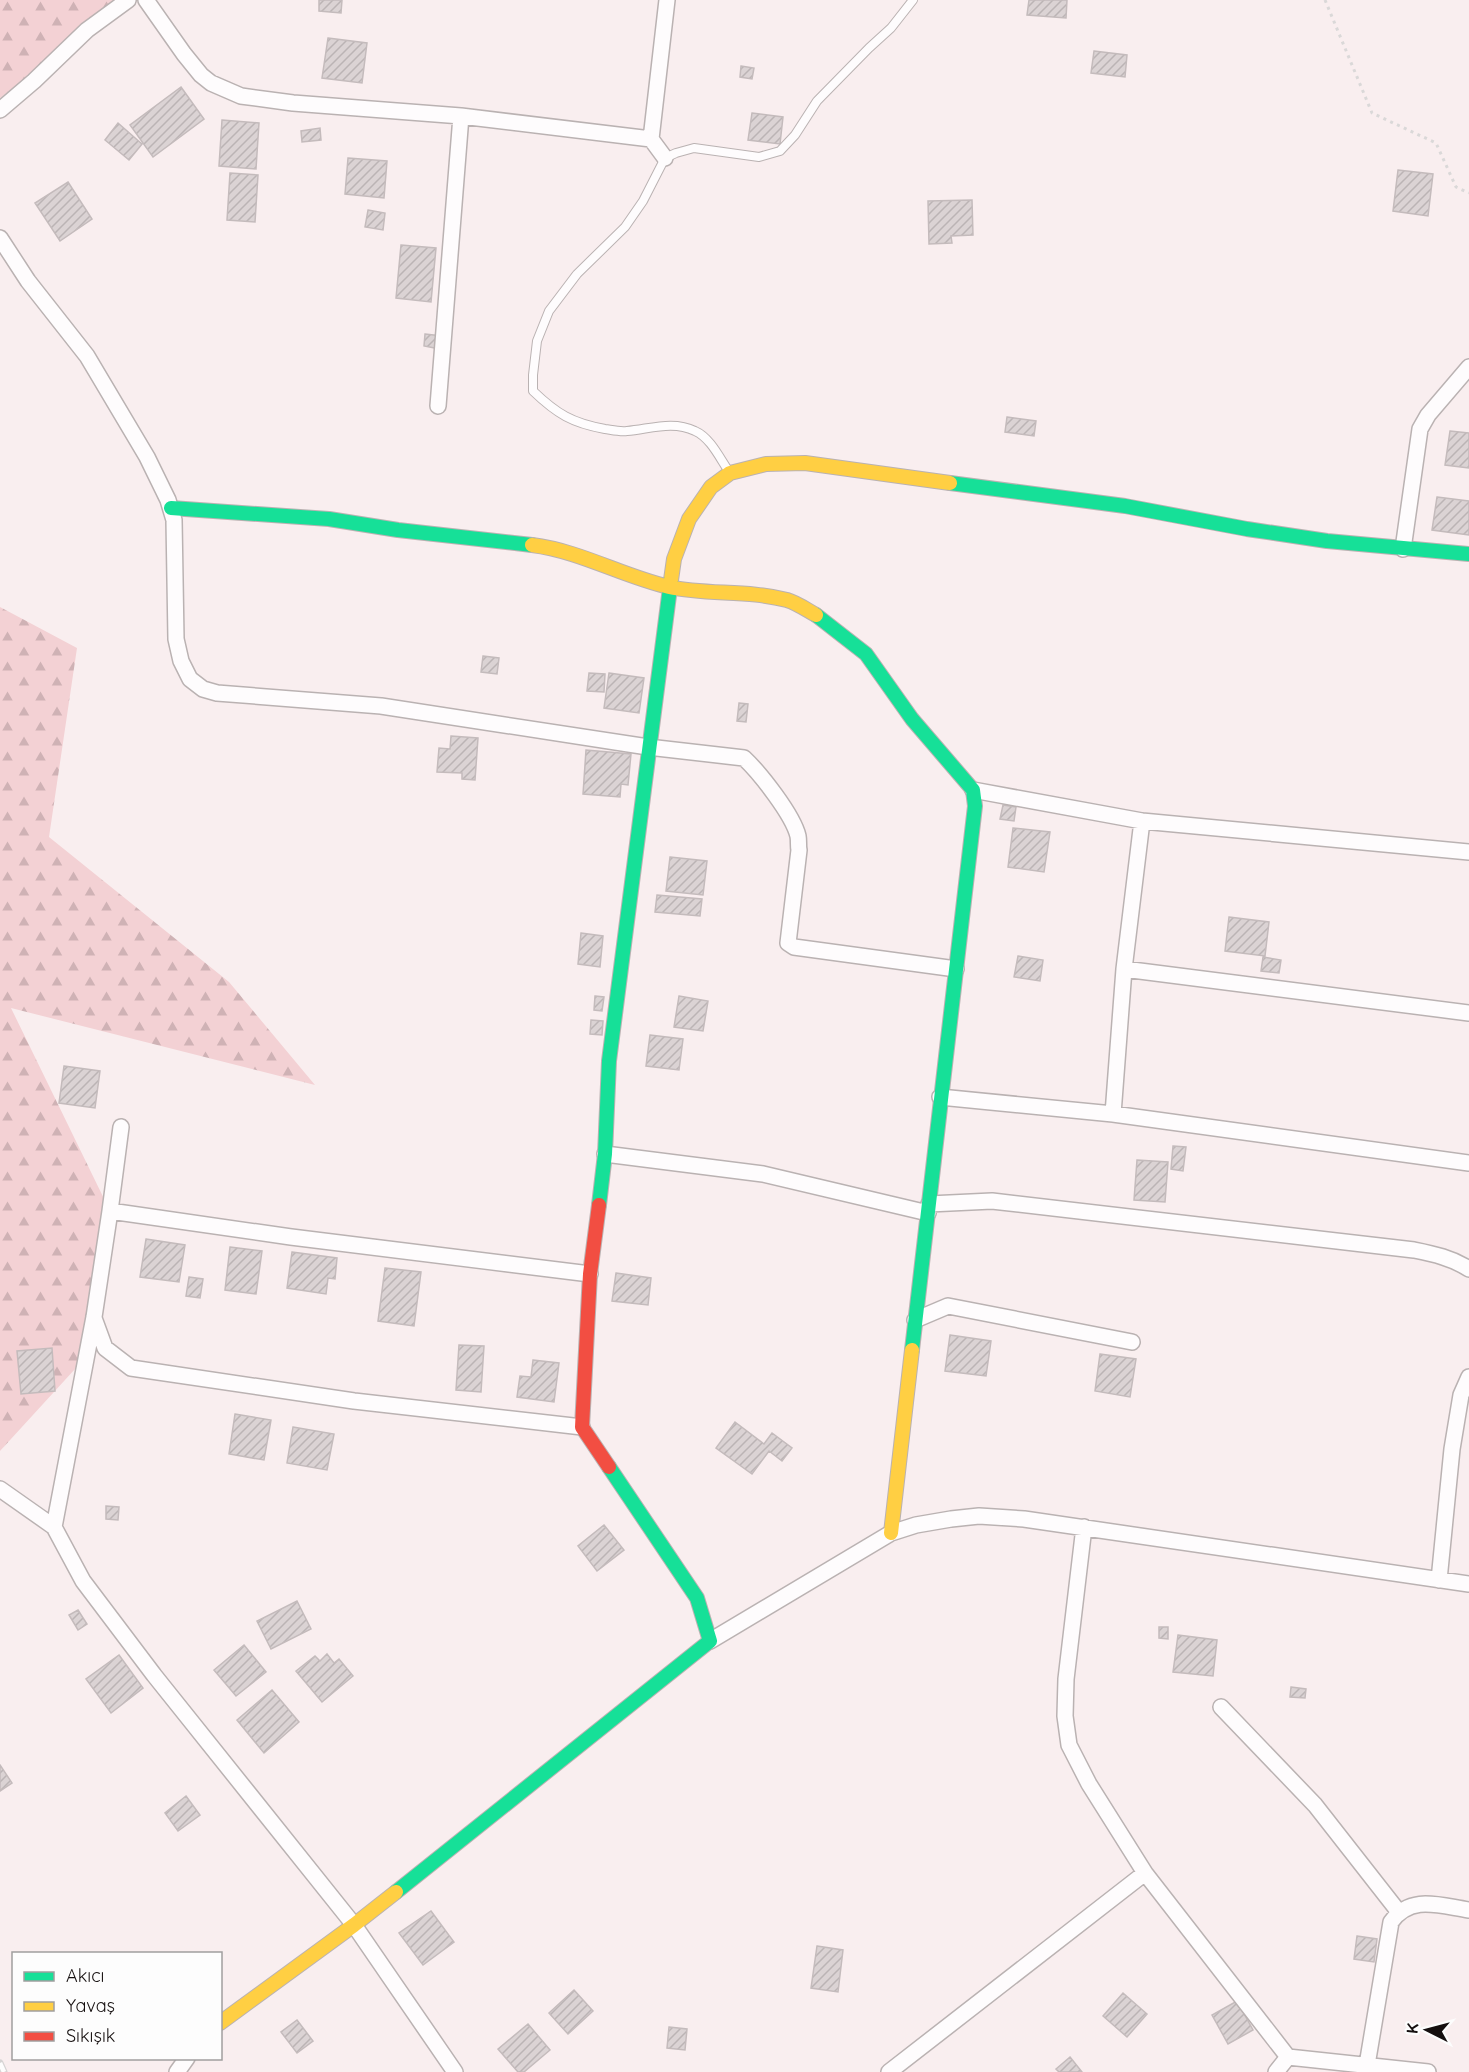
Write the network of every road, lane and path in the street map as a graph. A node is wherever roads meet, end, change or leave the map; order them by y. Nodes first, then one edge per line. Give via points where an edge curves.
1 (128, 0) edge
2 (146, 0) edge
3 (667, 0) edge
4 (913, 0) edge
5 (1325, 0) edge
6 (0, 110) edge
7 (461, 116) junction
8 (651, 139) junction
9 (665, 158) junction
10 (1469, 193) edge
11 (0, 238) edge
12 (1469, 367) edge
13 (438, 406) dead end
14 (730, 473) junction
15 (171, 508) junction
16 (1403, 549) junction
17 (1469, 554) edge
18 (670, 587) junction
19 (648, 747) junction
20 (973, 790) junction
21 (1142, 821) junction
22 (1469, 852) edge
23 (956, 969) junction
24 (1124, 969) junction
25 (1469, 1013) edge
26 (940, 1097) junction
27 (1113, 1114) junction
28 (121, 1127) dead end
29 (605, 1154) junction
30 (1469, 1163) edge
31 (928, 1209) junction
32 (110, 1211) junction
33 (1469, 1269) edge
34 (590, 1274) junction
35 (94, 1317) junction
36 (915, 1320) junction
37 (1132, 1342) dead end
38 (1469, 1377) edge
39 (582, 1427) junction
40 (0, 1489) edge
41 (54, 1527) junction
42 (1084, 1527) junction
43 (891, 1533) junction
44 (1439, 1580) junction
45 (1469, 1584) edge
46 (710, 1641) junction
47 (1221, 1707) dead end
48 (1145, 1873) junction
49 (1469, 1910) edge
50 (1398, 1911) junction
51 (354, 1925) junction
52 (222, 2022) edge
53 (1288, 2057) junction
54 (186, 2060) edge
55 (1367, 2065) junction
56 (177, 2072) edge
57 (455, 2072) edge
58 (889, 2072) edge
59 (1276, 2072) edge
60 (1428, 2072) edge

1 - 6 street via 87,30
2 - 7 street via 201,75 241,96
3 - 8 street
4 - 9 lane via 891,28 817,101 780,151 759,157 694,148
5 - 10 path via 1372,112 1436,143 1456,187
7 - 8 street
7 - 13 street
8 - 9 street
9 - 14 lane via 625,227 577,274 549,311 537,341 533,391 567,419 595,427 625,432 674,425 695,431 707,440
11 - 15 street via 87,356 147,457
12 - 16 street via 1420,429
14 - 16 street via 766,464 805,463
14 - 18 street via 711,487 689,519 674,559
15 - 18 street via 329,519 546,547
15 - 19 street via 176,639 190,680 202,689 381,706
16 - 17 street
18 - 19 street
18 - 20 street via 767,596 790,601 819,617 866,654 912,719
19 - 23 street via 744,758 790,817 799,850 788,943 794,947
19 - 29 street via 609,1060
20 - 21 street
20 - 23 street via 975,806
21 - 22 street
21 - 24 street
23 - 26 street
24 - 25 street
24 - 27 street
26 - 27 street
26 - 31 street
27 - 30 street
28 - 32 street
29 - 31 street via 763,1174
29 - 34 street
31 - 33 street via 992,1201 1414,1250 1450,1259
31 - 36 street
32 - 34 street
32 - 35 street
34 - 39 street
35 - 39 street via 105,1348 131,1368 354,1401
35 - 41 street
36 - 37 street via 948,1306
36 - 43 street
38 - 44 street via 1461,1395 1452,1449
39 - 46 street via 697,1598
40 - 41 street
41 - 51 street via 83,1581
42 - 43 street via 980,1516 916,1525
42 - 44 street
42 - 48 street via 1066,1678 1069,1744 1089,1784
43 - 46 street
44 - 45 street
46 - 51 street
47 - 50 street via 1315,1805
48 - 53 street
48 - 58 street
49 - 50 street via 1422,1903
50 - 55 street via 1390,1922
51 - 52 street
51 - 57 street
53 - 55 street
53 - 59 street
54 - 56 street
55 - 60 street

